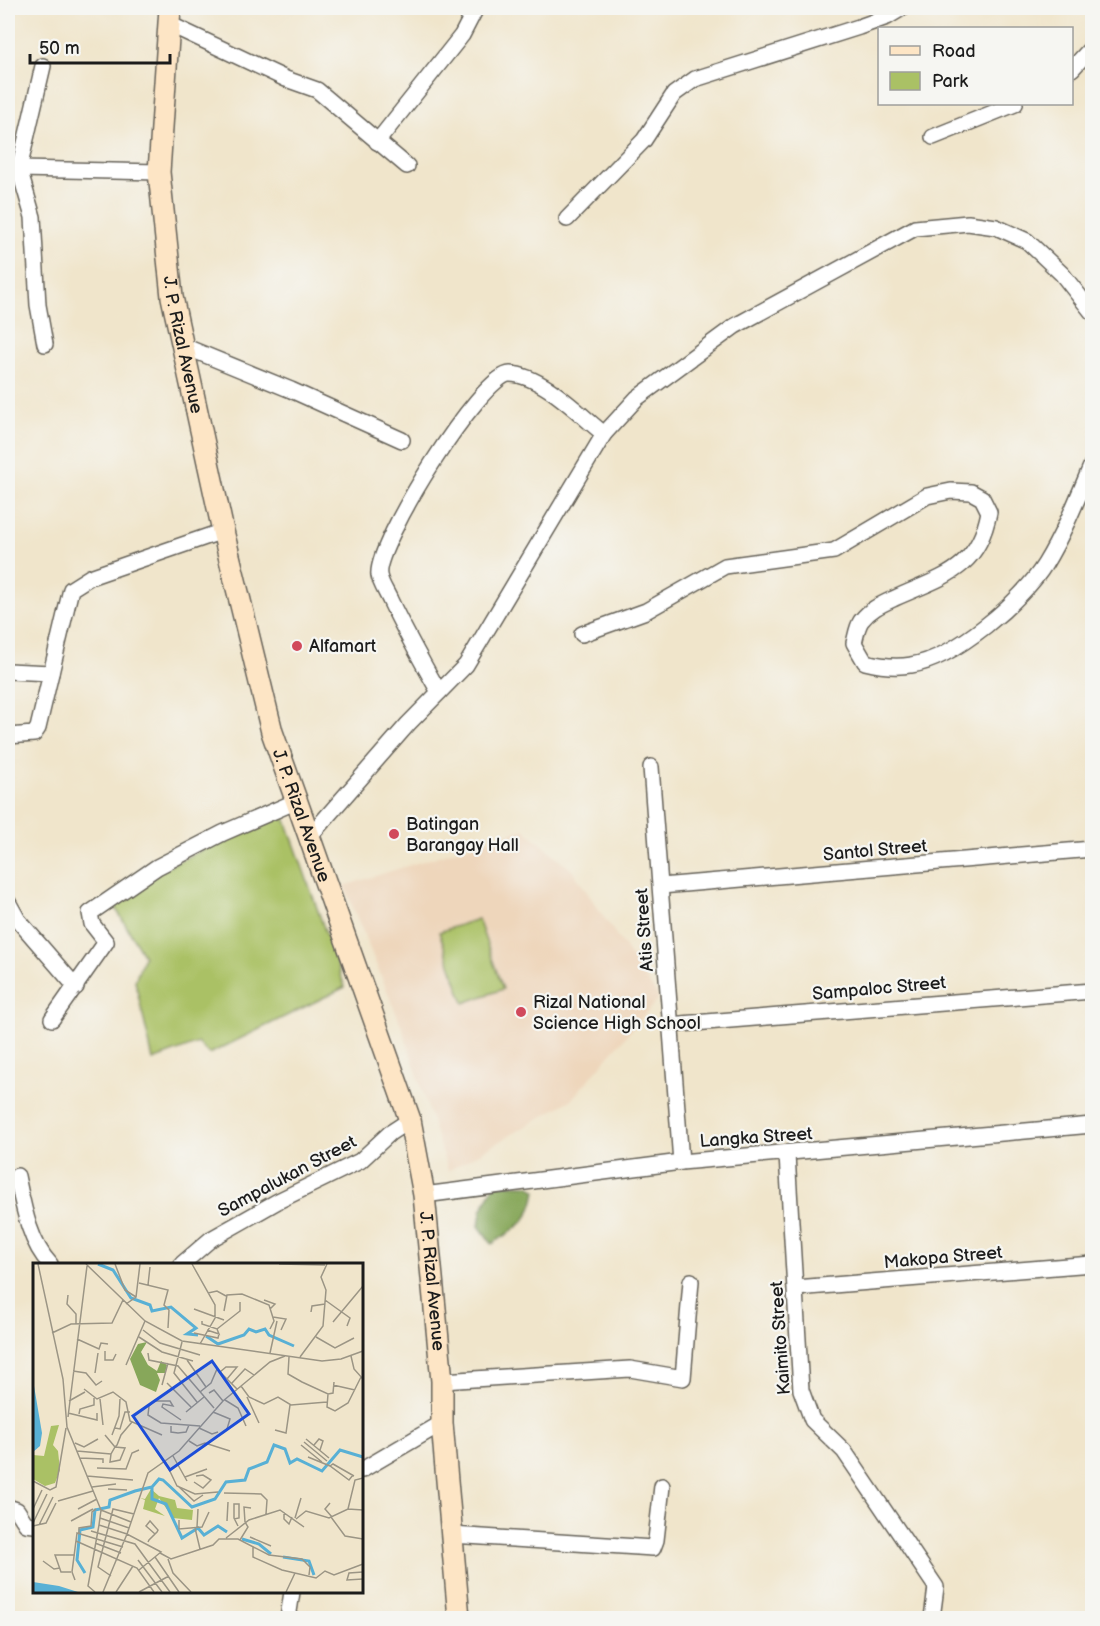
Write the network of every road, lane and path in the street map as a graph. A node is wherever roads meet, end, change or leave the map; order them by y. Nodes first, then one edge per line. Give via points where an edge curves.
1 (476, 8) edge
2 (902, 8) edge
3 (169, 12) edge
4 (1092, 47) edge
5 (43, 66) dead end
6 (1073, 67) edge
7 (1013, 105) edge
8 (933, 137) dead end
9 (377, 142) junction
10 (407, 166) dead end
11 (13, 168) edge
12 (159, 172) junction
13 (567, 219) dead end
14 (1092, 312) edge
15 (45, 344) dead end
16 (182, 345) junction
17 (604, 434) junction
18 (402, 440) dead end
19 (1092, 464) edge
20 (223, 531) junction
21 (582, 634) dead end
22 (8, 671) edge
23 (51, 673) junction
24 (440, 692) junction
25 (8, 736) edge
26 (651, 767) dead end
27 (297, 801) junction
28 (309, 837) junction
29 (1092, 849) edge
30 (661, 886) junction
31 (8, 902) edge
32 (76, 987) junction
33 (1092, 991) edge
34 (52, 1019) dead end
35 (669, 1024) junction
36 (410, 1120) junction
37 (1092, 1125) edge
38 (787, 1155) junction
39 (681, 1162) junction
40 (16, 1176) dead end
41 (424, 1195) junction
42 (49, 1263) edge
43 (183, 1263) edge
44 (1092, 1264) edge
45 (691, 1281) dead end
46 (796, 1288) junction
47 (442, 1381) junction
48 (442, 1423) junction
49 (363, 1469) edge
50 (662, 1486) dead end
51 (8, 1507) edge
52 (33, 1525) edge
53 (452, 1535) junction
54 (292, 1593) edge
55 (288, 1618) edge
56 (459, 1618) edge
57 (932, 1618) edge

1 - 9 street via 462,35
2 - 13 street via 859,27 695,79 674,94 644,140
3 - 9 street via 286,80 317,90
3 - 12 main road, J. P. Rizal Avenue
4 - 6 street
5 - 11 street
7 - 8 street
9 - 10 street
11 - 12 street
11 - 15 street via 33,217
12 - 16 main road, J. P. Rizal Avenue via 166,258
14 - 17 street via 1062,274 1027,241 996,227 968,223 915,228 735,326 637,398
16 - 18 street
16 - 20 main road, J. P. Rizal Avenue
17 - 24 street via 466,665
17 - 24 street via 539,382 508,374 500,376 478,401 433,460 388,542 379,575
19 - 21 street via 1044,565 1009,608 951,649 913,665 885,667 865,662 854,643 860,622 874,607 950,574 969,557 984,537 989,512 982,498 971,492 951,490 927,496 834,551 724,566 646,611
20 - 23 street via 90,576 71,589
20 - 27 main road, J. P. Rizal Avenue via 272,732
22 - 23 street
23 - 25 street via 39,728 34,734
24 - 28 street
26 - 30 street, Atis Street
27 - 28 main road, J. P. Rizal Avenue
27 - 32 street via 157,867 90,913 92,924 106,942
28 - 36 main road, J. P. Rizal Avenue
29 - 30 street, Santol Street
30 - 35 street, Atis Street
31 - 32 street via 18,920
32 - 34 street
33 - 35 street, Sampaloc Street
35 - 39 street, Atis Street
36 - 41 main road, J. P. Rizal Avenue
36 - 43 street, Sampalukan Street via 360,1161 211,1239
37 - 38 street, Langka Street
38 - 39 street, Langka Street
38 - 46 street, Kaimito Street
39 - 41 street, Langka Street
40 - 42 street via 31,1230
41 - 47 main road, J. P. Rizal Avenue
44 - 46 street, Makopa Street
45 - 47 street via 683,1378 630,1369
46 - 57 street, Kaimito Street via 801,1390 808,1412 844,1451 936,1587
47 - 48 main road, J. P. Rizal Avenue
48 - 49 street
48 - 53 main road, J. P. Rizal Avenue
50 - 53 street via 653,1548
51 - 52 street via 17,1510 26,1524
53 - 56 main road, J. P. Rizal Avenue
54 - 55 street

